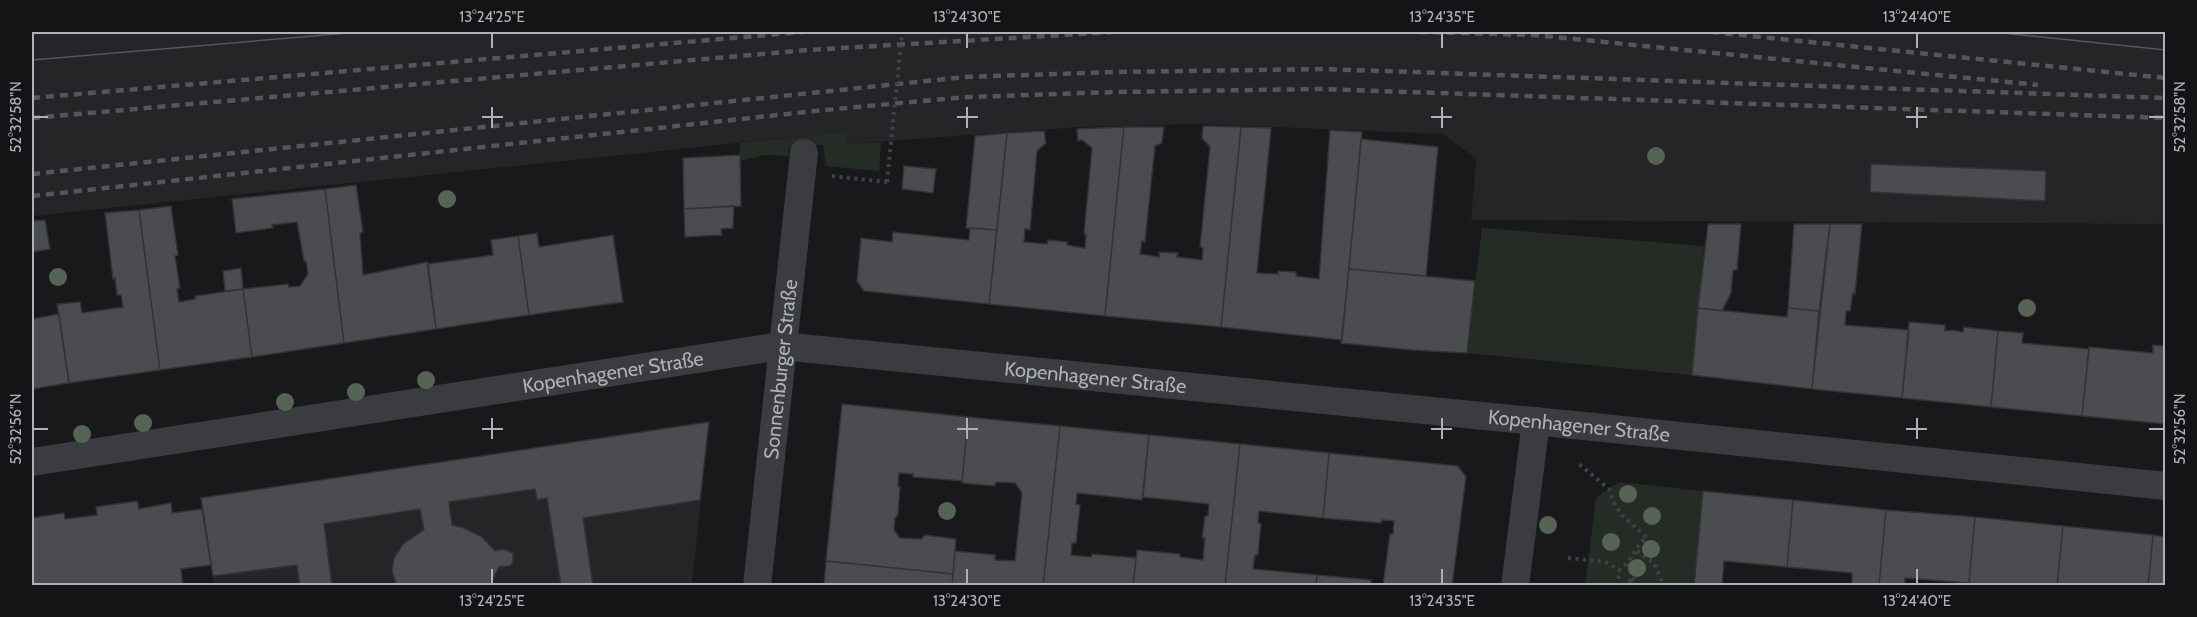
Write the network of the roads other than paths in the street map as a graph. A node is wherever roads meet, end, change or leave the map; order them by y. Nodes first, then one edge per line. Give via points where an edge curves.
1 (804, 153) dead end
2 (781, 346) junction
3 (1536, 421) junction
4 (32, 462) edge
5 (2166, 486) edge
6 (757, 585) edge
7 (1515, 585) edge

1 - 2 street, Sonnenburger Straße
2 - 3 street, Kopenhagener Straße
2 - 4 street, Kopenhagener Straße
2 - 6 street, Sonnenburger Straße
3 - 5 street, Kopenhagener Straße
3 - 7 street

